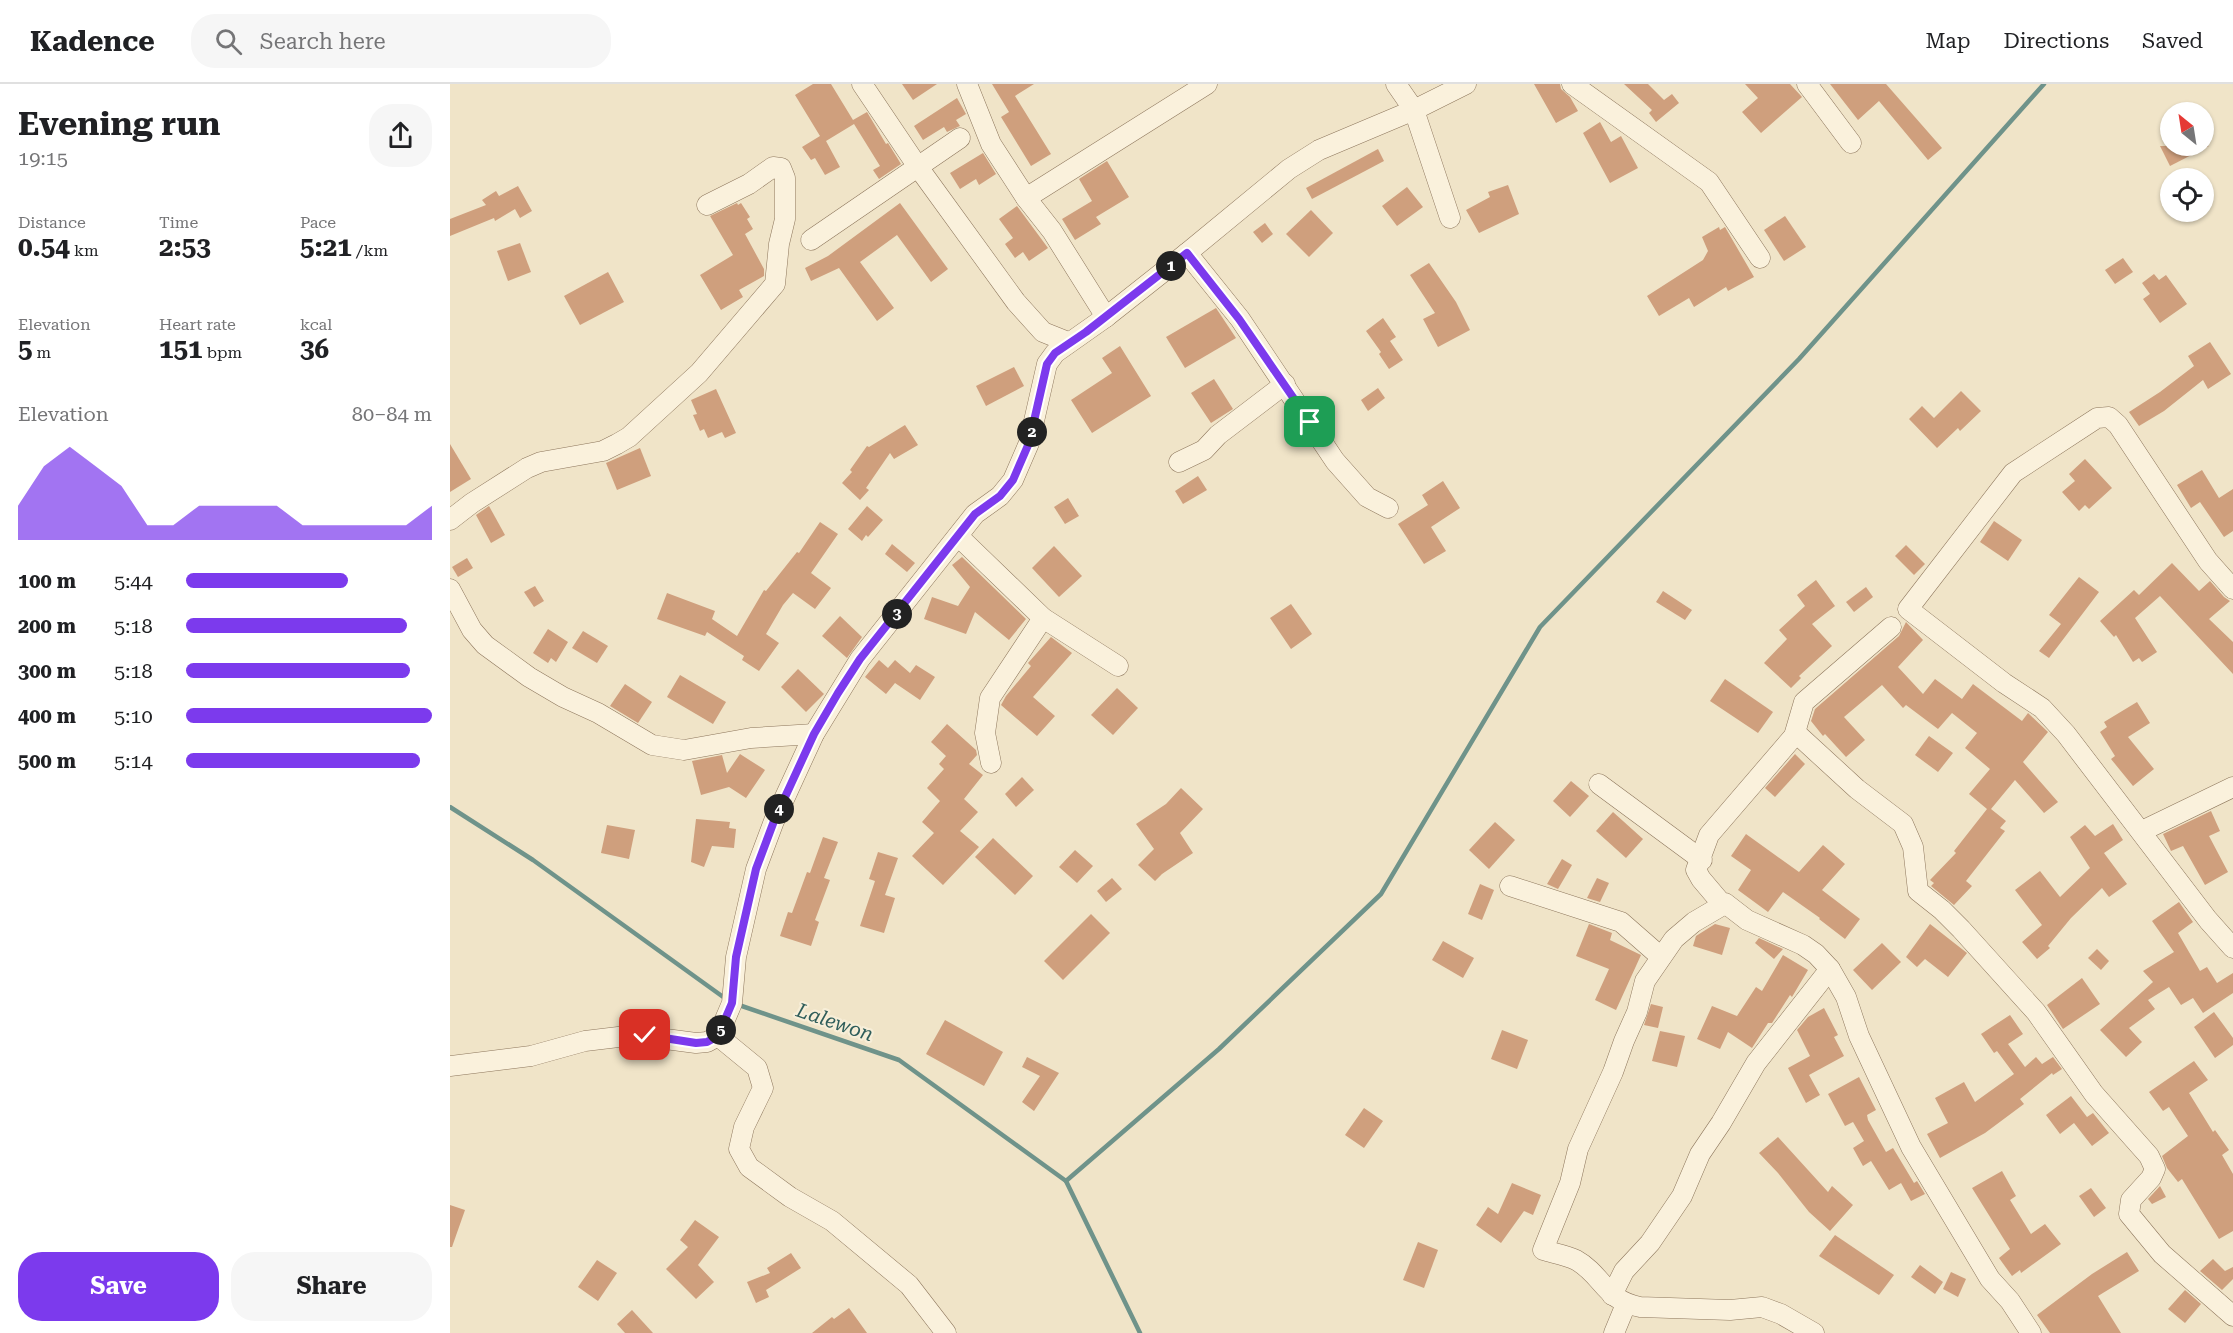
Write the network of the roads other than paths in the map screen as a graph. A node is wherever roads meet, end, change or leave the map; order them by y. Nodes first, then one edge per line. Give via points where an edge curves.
1 (862, 84) edge
2 (967, 84) edge
3 (1207, 84) edge
4 (1396, 84) edge
5 (1466, 84) edge
6 (1572, 84) edge
7 (1807, 84) edge
8 (1414, 110) junction
9 (960, 138) dead end
10 (1851, 143) dead end
11 (918, 167) junction
12 (1026, 198) junction
13 (707, 205) dead end
14 (1450, 218) dead end
15 (811, 240) dead end
16 (1187, 253) junction
17 (1761, 258) dead end
18 (1106, 317) junction
19 (1068, 342) junction
20 (1285, 384) junction
21 (1179, 462) dead end
22 (1388, 508) dead end
23 (450, 520) edge
24 (958, 536) junction
25 (2233, 588) edge
26 (450, 589) edge
27 (1043, 618) junction
28 (1891, 627) dead end
29 (1118, 666) dead end
30 (814, 734) junction
31 (1794, 736) junction
32 (991, 764) dead end
33 (1599, 784) dead end
34 (2233, 787) edge
35 (2142, 831) junction
36 (1702, 860) junction
37 (1510, 886) dead end
38 (1723, 905) junction
39 (2233, 948) edge
40 (1661, 957) junction
41 (1830, 969) junction
42 (718, 1036) junction
43 (450, 1066) edge
44 (1619, 1300) junction
45 (2233, 1316) edge
46 (946, 1333) edge
47 (1614, 1333) edge
48 (1814, 1333) edge
49 (2031, 1333) edge

1 - 11 street
2 - 12 street via 991,144
3 - 12 street
4 - 8 street
5 - 8 street
6 - 17 street via 1709,182
7 - 10 street
8 - 14 street
8 - 16 street via 1319,150 1289,169
9 - 11 street
11 - 15 street
11 - 19 street via 1016,302 1043,332
12 - 18 street via 1052,231
13 - 23 street via 772,167 781,168 785,178 785,219 777,277 769,291 699,373 629,437 603,451 527,468
16 - 18 street
16 - 20 street
18 - 19 street
19 - 24 street via 1047,364 1029,443 1013,480 1000,496 975,514
20 - 21 street via 1204,450
20 - 22 street via 1335,461 1367,497
24 - 27 street
24 - 30 street via 860,659
25 - 35 street via 2208,561 2109,417 2097,418 2013,473 1908,609 2042,708
26 - 30 street via 472,630 485,645 529,677 652,745 684,750 751,738
27 - 29 street
27 - 32 street via 990,699 984,733
28 - 31 street via 1804,702
30 - 42 street via 756,869 736,957 732,1003
31 - 36 street via 1709,835
31 - 45 street via 1796,733 1857,789 1903,824 1913,847 1918,891 1962,929 2036,1012 2094,1094 2150,1156 2155,1169 2131,1200 2128,1214 2162,1254
33 - 36 street
34 - 35 street
35 - 39 street
36 - 38 street via 1696,870
37 - 40 street via 1621,922
38 - 40 street via 1694,922
38 - 41 street via 1803,945
40 - 44 street via 1645,981 1614,1072 1578,1149 1570,1184 1543,1250 1575,1259
41 - 44 street via 1756,1063 1700,1154 1682,1196 1650,1243 1624,1271
41 - 49 street via 1911,1147 1990,1279
42 - 43 street via 696,1043 635,1035 585,1041 531,1056
42 - 46 street via 757,1068 764,1088 744,1127 739,1149 749,1167 789,1197 832,1221 909,1285
44 - 47 street
44 - 48 street via 1640,1307 1762,1307

